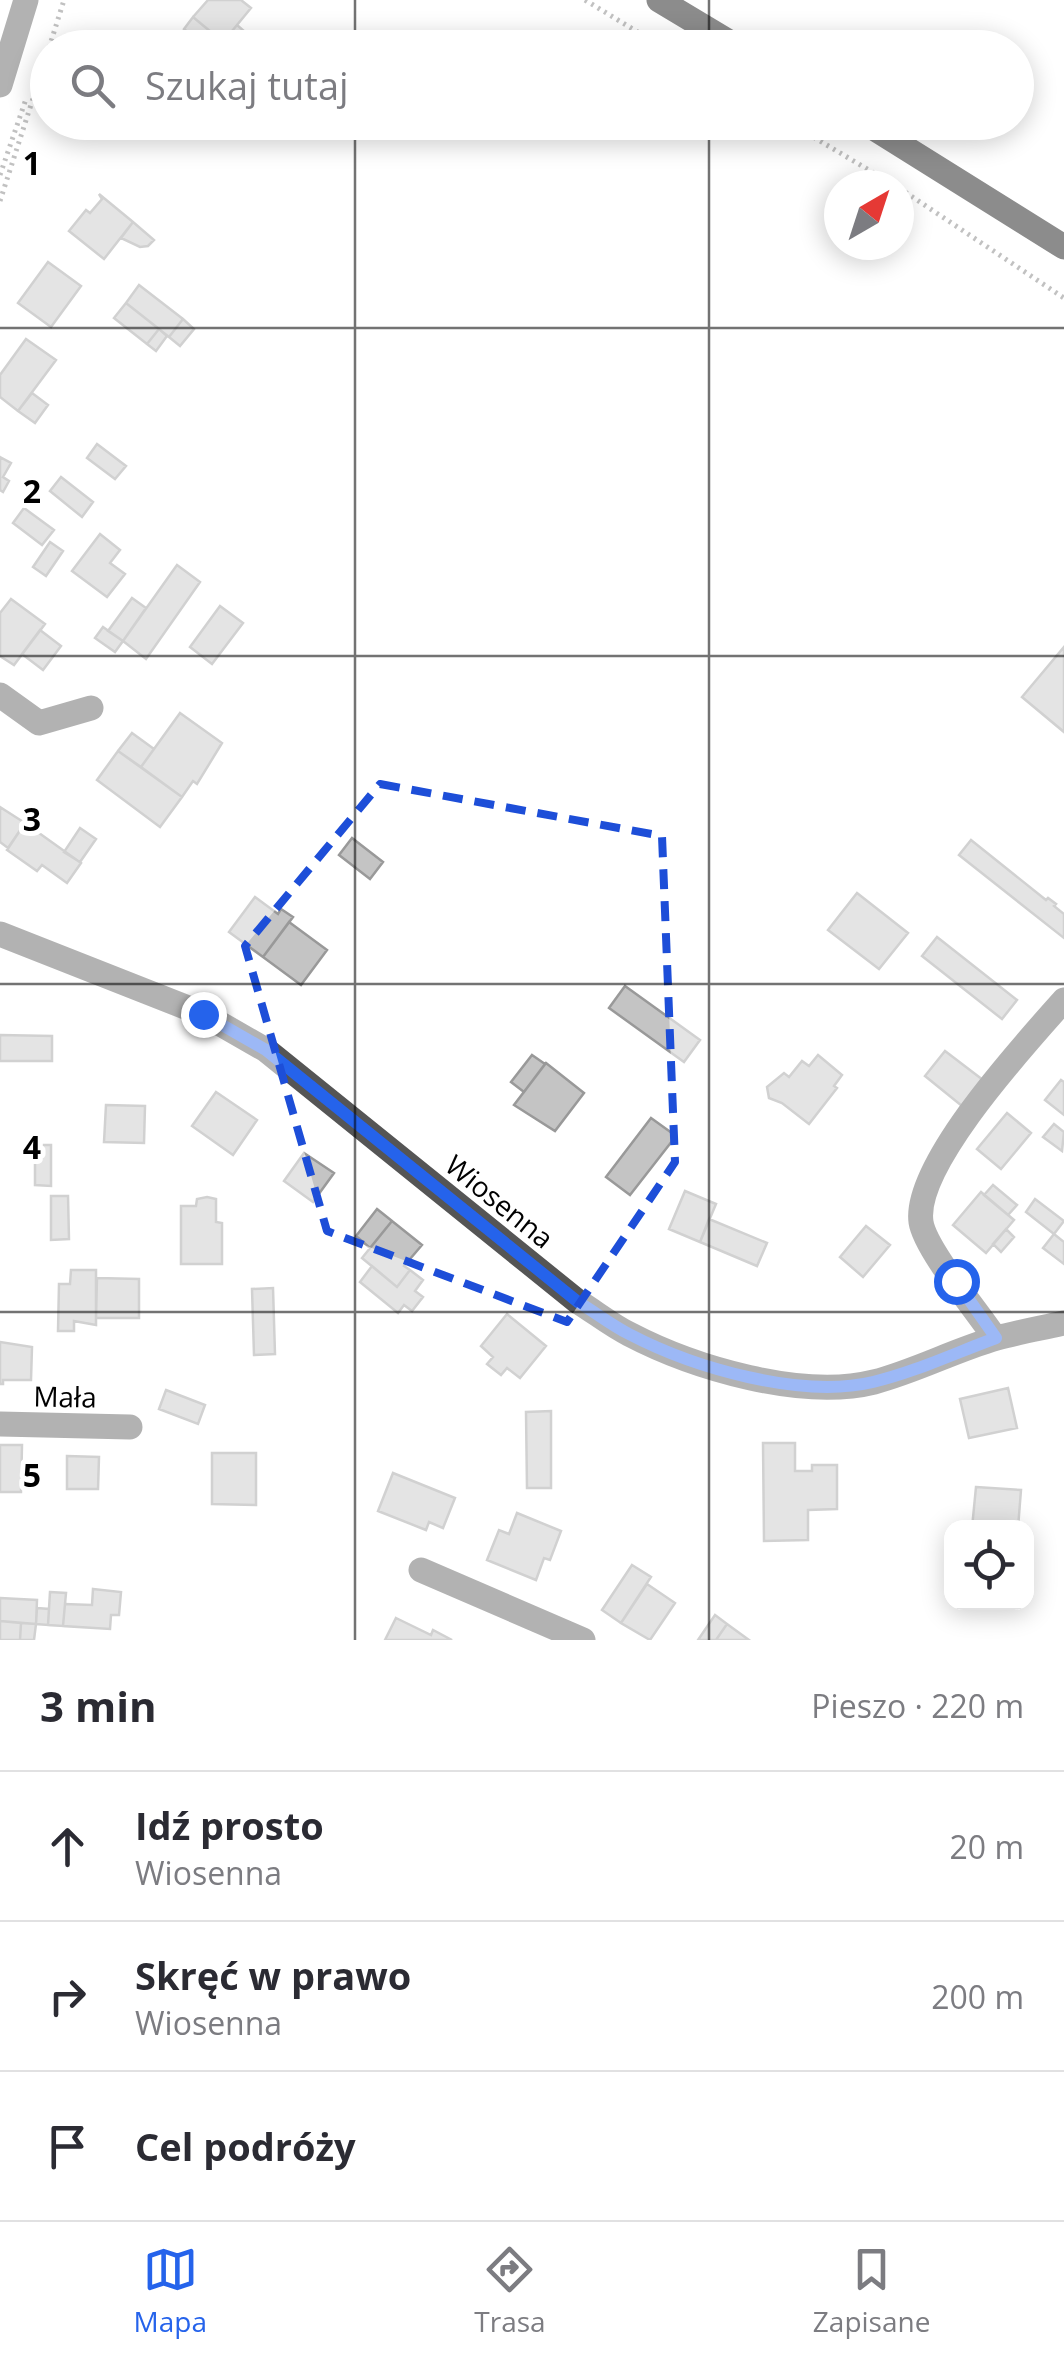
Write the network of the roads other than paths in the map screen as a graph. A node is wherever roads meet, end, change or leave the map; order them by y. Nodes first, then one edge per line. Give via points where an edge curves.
1 (26, 0) edge
2 (659, 0) edge
3 (708, 30) edge
4 (0, 85) edge
5 (893, 140) edge
6 (1064, 247) edge
7 (0, 695) edge
8 (91, 708) dead end
9 (0, 934) edge
10 (1064, 1000) edge
11 (1064, 1324) edge
12 (996, 1338) junction
13 (0, 1424) edge
14 (130, 1427) dead end
15 (421, 1570) dead end
16 (582, 1640) edge

1 - 4 street
2 - 3 main road
5 - 6 main road
7 - 8 street via 39,723
9 - 12 street, Wiosenna via 203,1014 266,1050 578,1302 682,1358 831,1387 908,1372
10 - 12 street via 989,1090 936,1164 925,1191 921,1222 932,1251
11 - 12 street, Wiosenna
13 - 14 street, Mała
15 - 16 street

